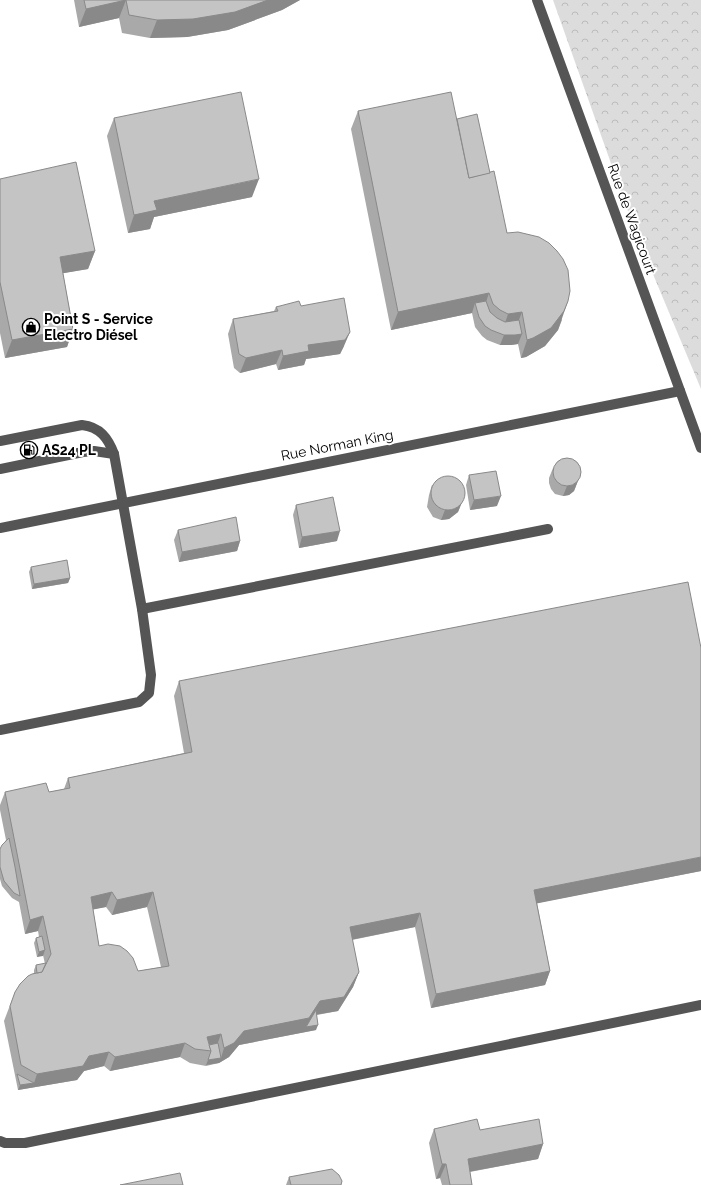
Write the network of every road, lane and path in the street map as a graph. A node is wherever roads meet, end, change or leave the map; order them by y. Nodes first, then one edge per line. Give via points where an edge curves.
1 (537, 0) edge
2 (680, 391) junction
3 (0, 441) edge
4 (701, 448) edge
5 (114, 454) junction
6 (0, 468) edge
7 (122, 502) junction
8 (0, 528) edge
9 (548, 529) dead end
10 (142, 609) junction
11 (0, 730) edge
12 (701, 1005) edge
13 (0, 1141) edge

1 - 2 street, Rue de Wagicourt
2 - 4 street, Rue de Wagicourt
2 - 7 street, Rue Norman King
3 - 5 street via 82,425 92,426 106,438
5 - 6 street via 83,452
5 - 7 street
7 - 8 street, Rue Norman King
7 - 10 street
9 - 10 street
10 - 11 street via 151,675 149,693 139,702
12 - 13 street via 25,1143

